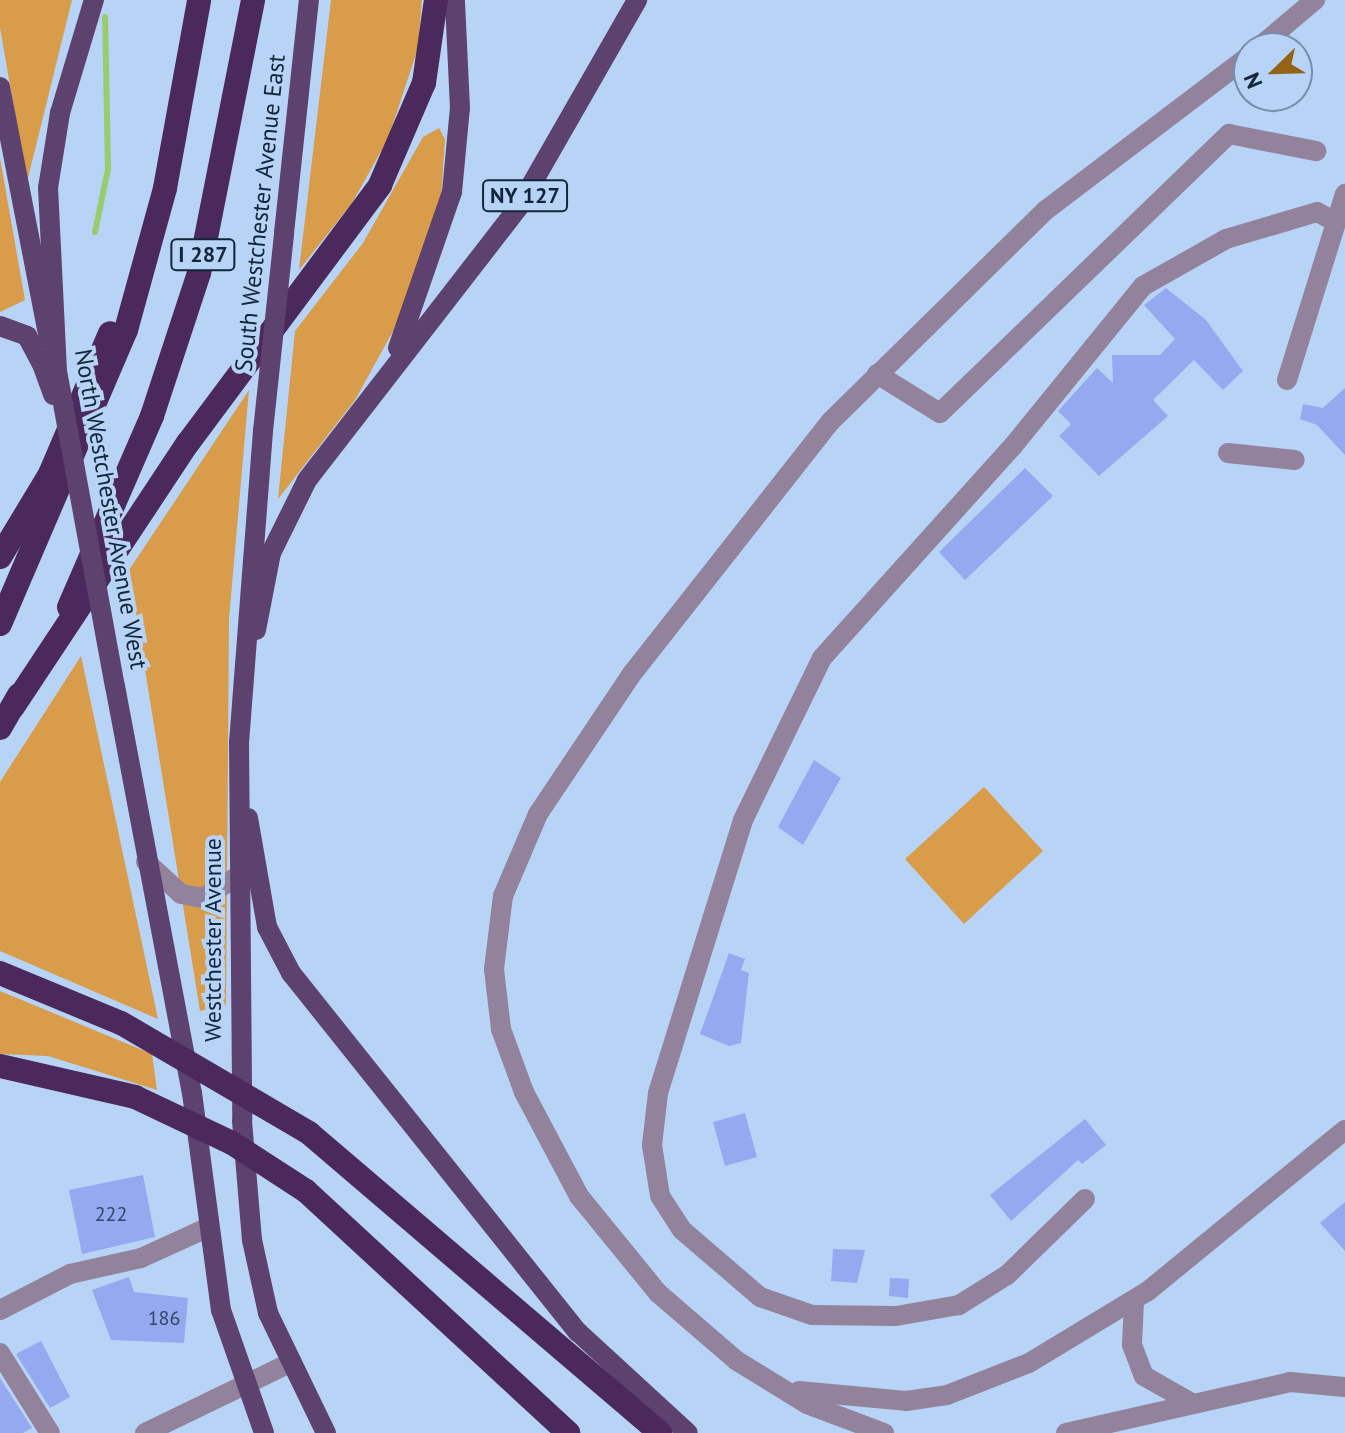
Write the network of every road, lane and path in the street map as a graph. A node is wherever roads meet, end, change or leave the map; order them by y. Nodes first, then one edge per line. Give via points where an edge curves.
1 (94, 0) edge
2 (199, 0) edge
3 (253, 0) edge
4 (309, 0) edge
5 (436, 0) edge
6 (455, 0) edge
7 (637, 0) edge
8 (1315, 0) edge
9 (1277, 32) edge
10 (1233, 68) edge
11 (0, 87) edge
12 (1316, 151) dead end
13 (1345, 194) edge
14 (1336, 222) junction
15 (147, 258) junction
16 (0, 326) edge
17 (52, 356) junction
18 (387, 374) junction
19 (877, 374) junction
20 (1287, 380) dead end
21 (263, 431) joint
22 (1228, 453) dead end
23 (1295, 460) dead end
24 (0, 557) edge
25 (0, 624) edge
26 (115, 686) joint
27 (241, 711) junction
28 (6, 717) edge
29 (239, 741) junction
30 (146, 862) junction
31 (237, 877) junction
32 (0, 973) edge
33 (0, 1066) edge
34 (1345, 1130) edge
35 (1085, 1199) dead end
36 (209, 1227) junction
37 (1134, 1301) junction
38 (0, 1310) edge
39 (0, 1353) edge
40 (292, 1362) junction
41 (765, 1379) junction
42 (244, 1386) junction
43 (1345, 1387) edge
44 (1191, 1403) junction
45 (150, 1432) edge
46 (50, 1433) edge
47 (264, 1433) edge
48 (326, 1433) edge
49 (568, 1433) edge
50 (660, 1433) edge
51 (688, 1433) edge
52 (884, 1433) edge
53 (1066, 1433) edge

1 - 17 main road via 50,164
2 - 15 highway, I 287
3 - 28 highway, I 287 via 217,201 176,347 76,594
4 - 21 main road, South Westchester Avenue East, bridge
5 - 28 highway via 424,83 380,185 188,443
6 - 18 main road via 460,108 452,192 430,272
7 - 18 main road, NY 127 via 518,208
8 - 9 street
10 - 19 street via 1046,210
11 - 17 main road
12 - 19 street via 1229,134 940,413
13 - 14 street
14 - 20 street
14 - 35 street via 1317,212 1226,239 1143,286 1013,446 822,658 723,873 658,1093 652,1145 660,1196 682,1230 760,1297 812,1315 896,1316 959,1305 1007,1275
15 - 24 highway via 50,474
15 - 25 highway, I 287 via 102,397
16 - 17 main road via 27,336
17 - 26 main road, North Westchester Avenue West, bridge
18 - 27 main road, NY 127 via 284,518
19 - 41 street via 731,542 568,767 524,840 495,938 496,998 512,1063 579,1196 658,1293
21 - 27 main road, Westchester Avenue
22 - 23 street
26 - 30 main road, Westchester Avenue
27 - 29 main road, Westchester Avenue
29 - 31 main road, Westchester Avenue
29 - 51 main road via 256,882 267,927 291,973 578,1332
30 - 31 street via 181,894 203,898
30 - 36 main road, Westchester Avenue via 192,1093
31 - 40 main road, Westchester Avenue via 252,1240 268,1313
32 - 50 highway, bridge via 121,1023 309,1133
33 - 49 highway, bridge via 135,1097 232,1143 306,1191
34 - 37 street
36 - 38 street via 141,1258 70,1274
36 - 42 main road, Westchester Avenue via 221,1310
37 - 41 street via 1029,1363 947,1395 863,1402
37 - 44 street via 1132,1345 1144,1376
39 - 46 street
40 - 42 street
40 - 48 main road, Westchester Avenue
41 - 52 street via 834,1417
42 - 45 street
42 - 47 main road, Westchester Avenue
43 - 44 street via 1290,1382
44 - 53 street

